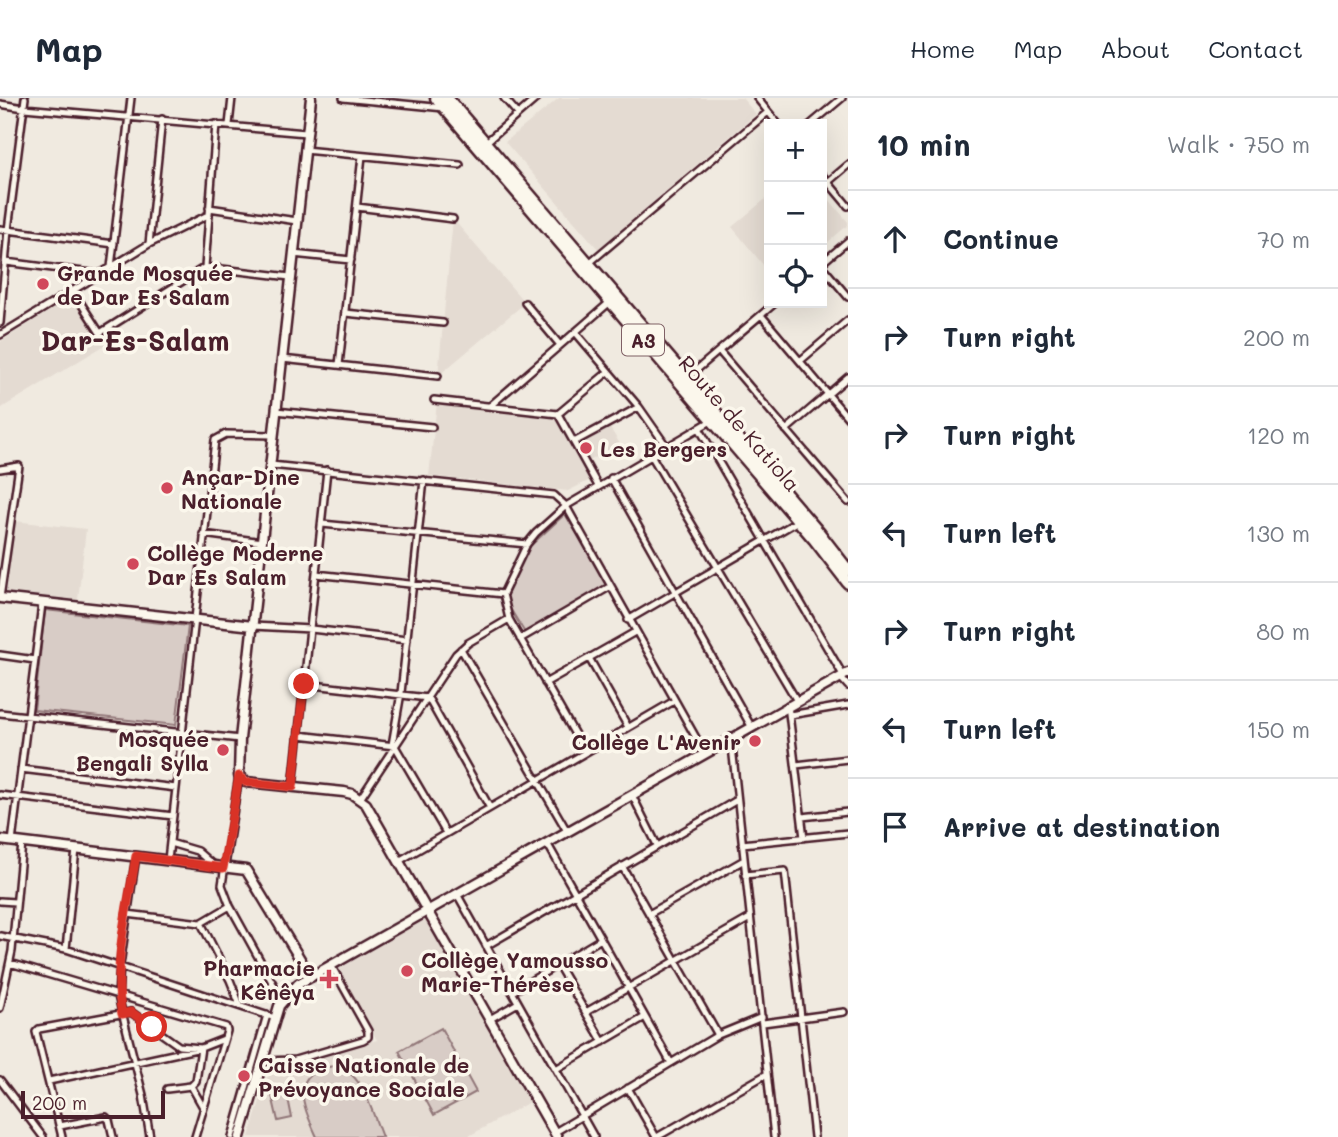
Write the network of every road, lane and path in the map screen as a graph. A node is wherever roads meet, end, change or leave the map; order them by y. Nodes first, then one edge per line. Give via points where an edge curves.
1 (25, 98) edge
2 (131, 98) edge
3 (232, 98) edge
4 (311, 98) edge
5 (343, 98) edge
6 (436, 98) edge
7 (504, 98) edge
8 (537, 98) edge
9 (757, 98) edge
10 (842, 98) edge
11 (834, 100) edge
12 (446, 103) edge
13 (0, 104) edge
14 (24, 108) junction
15 (768, 112) junction
16 (518, 114) junction
17 (129, 116) junction
18 (162, 119) junction
19 (774, 119) edge
20 (816, 119) edge
21 (216, 124) junction
22 (229, 125) junction
23 (306, 133) junction
24 (485, 143) junction
25 (304, 150) junction
26 (362, 156) junction
27 (848, 165) edge
28 (460, 166) dead end
29 (828, 182) joint
30 (848, 206) edge
31 (356, 208) junction
32 (209, 211) junction
33 (453, 219) dead end
34 (298, 221) junction
35 (0, 229) edge
36 (8, 230) junction
37 (848, 241) edge
38 (114, 244) junction
39 (149, 244) junction
40 (293, 254) junction
41 (351, 260) junction
42 (827, 260) edge
43 (6, 262) junction
44 (588, 264) junction
45 (111, 267) junction
46 (205, 268) junction
47 (827, 271) edge
48 (99, 274) junction
49 (290, 277) junction
50 (73, 292) junction
51 (848, 297) edge
52 (610, 302) junction
53 (525, 303) dead end
54 (769, 308) edge
55 (345, 313) junction
56 (761, 315) junction
57 (848, 320) edge
58 (0, 323) edge
59 (443, 323) dead end
60 (575, 332) junction
61 (0, 335) edge
62 (560, 345) junction
63 (719, 351) junction
64 (282, 359) junction
65 (800, 362) junction
66 (340, 365) junction
67 (608, 372) junction
68 (438, 376) dead end
69 (848, 377) edge
70 (687, 379) junction
71 (828, 394) junction
72 (434, 400) dead end
73 (490, 406) junction
74 (639, 407) junction
75 (276, 411) junction
76 (558, 414) junction
77 (848, 418) edge
78 (711, 421) junction
79 (432, 427) dead end
80 (699, 428) junction
81 (786, 430) junction
82 (274, 435) junction
83 (574, 442) junction
84 (667, 447) junction
85 (651, 455) junction
86 (271, 465) junction
87 (0, 469) edge
88 (327, 470) junction
89 (611, 478) junction
90 (424, 480) junction
91 (598, 486) junction
92 (848, 502) edge
93 (566, 506) junction
94 (798, 521) junction
95 (321, 524) junction
96 (203, 534) junction
97 (418, 534) junction
98 (765, 541) junction
99 (263, 542) junction
100 (527, 544) junction
101 (719, 567) junction
102 (848, 570) edge
103 (316, 574) junction
104 (848, 583) edge
105 (413, 584) junction
106 (611, 586) junction
107 (675, 592) junction
108 (503, 594) junction
109 (0, 598) edge
110 (42, 604) junction
111 (509, 619) junction
112 (195, 620) junction
113 (628, 620) junction
114 (253, 626) junction
115 (312, 629) junction
116 (635, 632) junction
117 (520, 639) junction
118 (407, 640) junction
119 (461, 649) junction
120 (0, 655) edge
121 (589, 659) junction
122 (36, 660) junction
123 (844, 675) edge
124 (545, 683) junction
125 (304, 684) junction
126 (848, 686) edge
127 (401, 693) junction
128 (428, 698) junction
129 (674, 701) junction
130 (797, 701) junction
131 (848, 705) edge
132 (789, 710) junction
133 (0, 713) edge
134 (29, 717) junction
135 (751, 726) junction
136 (628, 727) junction
137 (182, 734) junction
138 (299, 735) junction
139 (731, 737) junction
140 (240, 739) junction
141 (394, 745) junction
142 (585, 752) junction
143 (704, 752) junction
144 (848, 759) edge
145 (796, 765) junction
146 (21, 769) junction
147 (239, 776) junction
148 (539, 780) junction
149 (293, 787) junction
150 (176, 788) junction
151 (0, 795) edge
152 (632, 795) junction
153 (18, 797) junction
154 (360, 799) junction
155 (737, 800) junction
156 (490, 808) junction
157 (848, 812) edge
158 (173, 816) junction
159 (802, 817) junction
160 (567, 831) junction
161 (446, 833) junction
162 (848, 834) edge
163 (804, 838) junction
164 (0, 840) edge
165 (17, 842) junction
166 (170, 843) junction
167 (547, 843) junction
168 (742, 844) junction
169 (657, 845) junction
170 (76, 849) junction
171 (136, 856) junction
172 (168, 860) junction
173 (744, 860) junction
174 (399, 861) junction
175 (622, 866) junction
176 (220, 868) junction
177 (745, 875) junction
178 (576, 893) junction
179 (457, 894) junction
180 (0, 901) edge
181 (15, 902) junction
182 (230, 906) junction
183 (428, 910) junction
184 (127, 914) junction
185 (649, 914) junction
186 (750, 918) junction
187 (201, 923) junction
188 (0, 936) edge
189 (13, 938) junction
190 (601, 939) junction
191 (486, 946) junction
192 (66, 949) junction
193 (676, 961) junction
194 (10, 963) junction
195 (120, 965) junction
196 (331, 965) junction
197 (558, 965) junction
198 (311, 977) junction
199 (3, 986) edge
200 (628, 987) junction
201 (512, 992) junction
202 (118, 996) junction
203 (282, 1000) junction
204 (518, 1003) junction
205 (240, 1005) junction
206 (0, 1008) edge
207 (586, 1012) junction
208 (844, 1012) dead end
209 (122, 1014) junction
210 (271, 1016) junction
211 (645, 1017) junction
212 (801, 1017) junction
213 (490, 1019) junction
214 (763, 1020) junction
215 (718, 1035) junction
216 (224, 1039) junction
217 (603, 1042) junction
218 (201, 1048) junction
219 (262, 1061) junction
220 (135, 1062) junction
221 (671, 1063) junction
222 (556, 1069) junction
223 (767, 1074) junction
224 (0, 1080) edge
225 (49, 1081) junction
226 (191, 1086) junction
227 (628, 1088) junction
228 (167, 1089) dead end
229 (203, 1107) junction
230 (582, 1116) junction
231 (60, 1126) junction
232 (556, 1135) edge
233 (774, 1135) edge
234 (43, 1137) edge
235 (62, 1137) edge
236 (113, 1137) edge
237 (150, 1137) edge
238 (195, 1137) edge
239 (232, 1137) edge
240 (240, 1137) edge
241 (594, 1137) edge
242 (657, 1137) edge
243 (766, 1137) edge
244 (814, 1137) edge

1 - 14 street
2 - 17 street
3 - 22 street
4 - 23 street
5 - 12 street
6 - 12 highway, Route de Katiola / A3
7 - 16 street
8 - 16 street
9 - 15 street
10 - 11 street
11 - 20 street
12 - 24 highway, Route de Katiola / A3
12 - 52 highway, Route de Katiola / A3
13 - 14 street
14 - 17 street
14 - 36 street
15 - 19 street
15 - 44 street
16 - 24 street
17 - 18 street
17 - 38 street
18 - 21 street
18 - 39 street
21 - 22 street
21 - 32 street
22 - 23 street
23 - 25 street
24 - 44 highway, Route de Katiola / A3
25 - 26 street
25 - 34 street
26 - 28 street
26 - 31 street
27 - 29 street
29 - 30 street
31 - 33 street
31 - 41 street
32 - 34 street
32 - 39 street
32 - 46 street
34 - 40 street
35 - 36 street
36 - 38 street
36 - 43 street
37 - 42 street
38 - 45 street
39 - 45 street
40 - 41 street
40 - 49 street
41 - 55 street
43 - 48 street
43 - 58 street
44 - 70 highway, Route de Katiola / A3
45 - 48 street
46 - 49 street
46 - 50 street via 100,334
47 - 51 street
48 - 50 street
49 - 64 street
50 - 61 street
52 - 60 street
52 - 78 highway, Route de Katiola / A3
53 - 62 street
54 - 56 street
55 - 59 street
55 - 66 street
56 - 63 street
56 - 65 street
57 - 65 street
60 - 62 street
60 - 67 street
62 - 73 street
63 - 70 street
63 - 81 street
64 - 66 street
64 - 75 street
65 - 71 street
66 - 68 street
67 - 74 street
67 - 76 street
69 - 71 street
70 - 102 highway, Route de Katiola / A3
71 - 77 street
71 - 81 street
72 - 73 street
73 - 76 street
74 - 83 street
74 - 84 street
75 - 79 street
75 - 82 street
76 - 83 street
78 - 80 street
78 - 94 highway, Route de Katiola / A3
80 - 84 street
80 - 98 street
81 - 92 street
82 - 86 street
82 - 96 street via 226,434 215,440
83 - 91 street
84 - 85 street
85 - 89 street
85 - 101 street
86 - 88 street
86 - 99 street
87 - 109 street via 19,466
88 - 90 street
88 - 95 street
89 - 91 street
89 - 107 street
90 - 93 street via 549,493
90 - 97 street
91 - 93 street
93 - 100 street
93 - 106 street
94 - 98 street
94 - 104 highway, Route de Katiola / A3
95 - 97 street
95 - 103 street
96 - 99 street
96 - 112 street
97 - 100 street
97 - 105 street
98 - 101 street
98 - 123 street
99 - 114 street
100 - 108 street
101 - 107 street
101 - 130 street
103 - 105 street
103 - 115 street
105 - 108 street
105 - 118 street
106 - 113 street
106 - 117 street
107 - 113 street
107 - 135 street
108 - 111 street
109 - 110 street
110 - 112 street
110 - 122 street
111 - 117 street
111 - 119 street
112 - 114 street
112 - 137 street
113 - 116 street
114 - 115 street
114 - 140 street
115 - 118 street
115 - 125 street
116 - 121 street
116 - 129 street
117 - 124 street
118 - 127 street
119 - 128 street
119 - 148 street
120 - 122 street
121 - 124 street
121 - 136 street
122 - 134 street
123 - 126 street
123 - 130 street
124 - 142 street
125 - 127 street
125 - 138 street
127 - 128 street
127 - 141 street
128 - 141 street
128 - 156 street
129 - 136 street
129 - 143 street
130 - 132 street
131 - 132 street
132 - 135 street
132 - 145 street
133 - 134 street
134 - 137 street
134 - 146 street
135 - 139 street
136 - 142 street
137 - 140 street
137 - 150 street
138 - 141 street
138 - 149 street
139 - 143 street
139 - 155 street
140 - 147 street
141 - 154 street
141 - 161 street
142 - 148 street
143 - 152 street
144 - 145 street
145 - 159 street
146 - 150 street
146 - 153 street
147 - 149 street via 246,782
147 - 176 street
148 - 156 street
148 - 160 street
149 - 154 street via 344,792
150 - 158 street
151 - 153 street
152 - 160 street
152 - 169 street
153 - 158 street
153 - 165 street
154 - 174 street
155 - 168 street
155 - 169 street
156 - 161 street
157 - 159 street
158 - 166 street
159 - 163 street
160 - 167 street
161 - 174 street
162 - 163 street
163 - 168 street
164 - 165 street
165 - 170 street
165 - 181 street
166 - 172 street
166 - 176 street via 197,851
167 - 178 street
167 - 179 street
168 - 173 street
169 - 175 street
170 - 171 street
170 - 192 street
171 - 172 street
171 - 184 street
172 - 176 street
173 - 177 street
173 - 185 street
174 - 183 street
175 - 178 street
175 - 185 street
176 - 182 street
176 - 198 street via 248,872
177 - 186 street
177 - 212 street via 785,871
178 - 190 street
178 - 191 street
179 - 183 street
179 - 191 street
180 - 181 street
181 - 189 street
182 - 187 street
182 - 203 street
183 - 196 street
183 - 213 street
184 - 187 street
184 - 195 street
185 - 193 street
186 - 193 street
186 - 214 street
187 - 205 street
188 - 189 street
189 - 192 street
189 - 194 street
190 - 197 street
190 - 200 street
191 - 201 street
192 - 195 street
193 - 200 street
193 - 215 street
194 - 199 street
194 - 202 street
195 - 202 street
195 - 205 street
196 - 198 street
196 - 219 street via 368,1037 295,1060
197 - 201 street
197 - 207 street
198 - 203 street
199 - 206 street
200 - 207 street
200 - 211 street
201 - 204 street
202 - 209 street
202 - 216 street via 226,1027
203 - 210 street
204 - 213 street
204 - 222 street
205 - 210 street
207 - 217 street
208 - 212 street
209 - 218 street via 131,1012 179,1046
209 - 220 street
209 - 225 street via 37,1030
210 - 219 street
210 - 239 street
211 - 217 street
211 - 221 street
212 - 214 street
212 - 244 street
213 - 232 street
214 - 215 street
214 - 223 street
215 - 221 street
216 - 218 street
216 - 229 street
217 - 222 street
218 - 220 street
218 - 226 street
219 - 240 street
220 - 225 street
220 - 237 street
221 - 227 street
222 - 230 street
223 - 233 street
223 - 242 street
224 - 234 street
225 - 231 street
226 - 228 street
226 - 229 street
227 - 230 street
227 - 242 street
229 - 238 street
230 - 232 street
230 - 241 street
231 - 235 street
231 - 236 street via 106,1117
233 - 243 street

